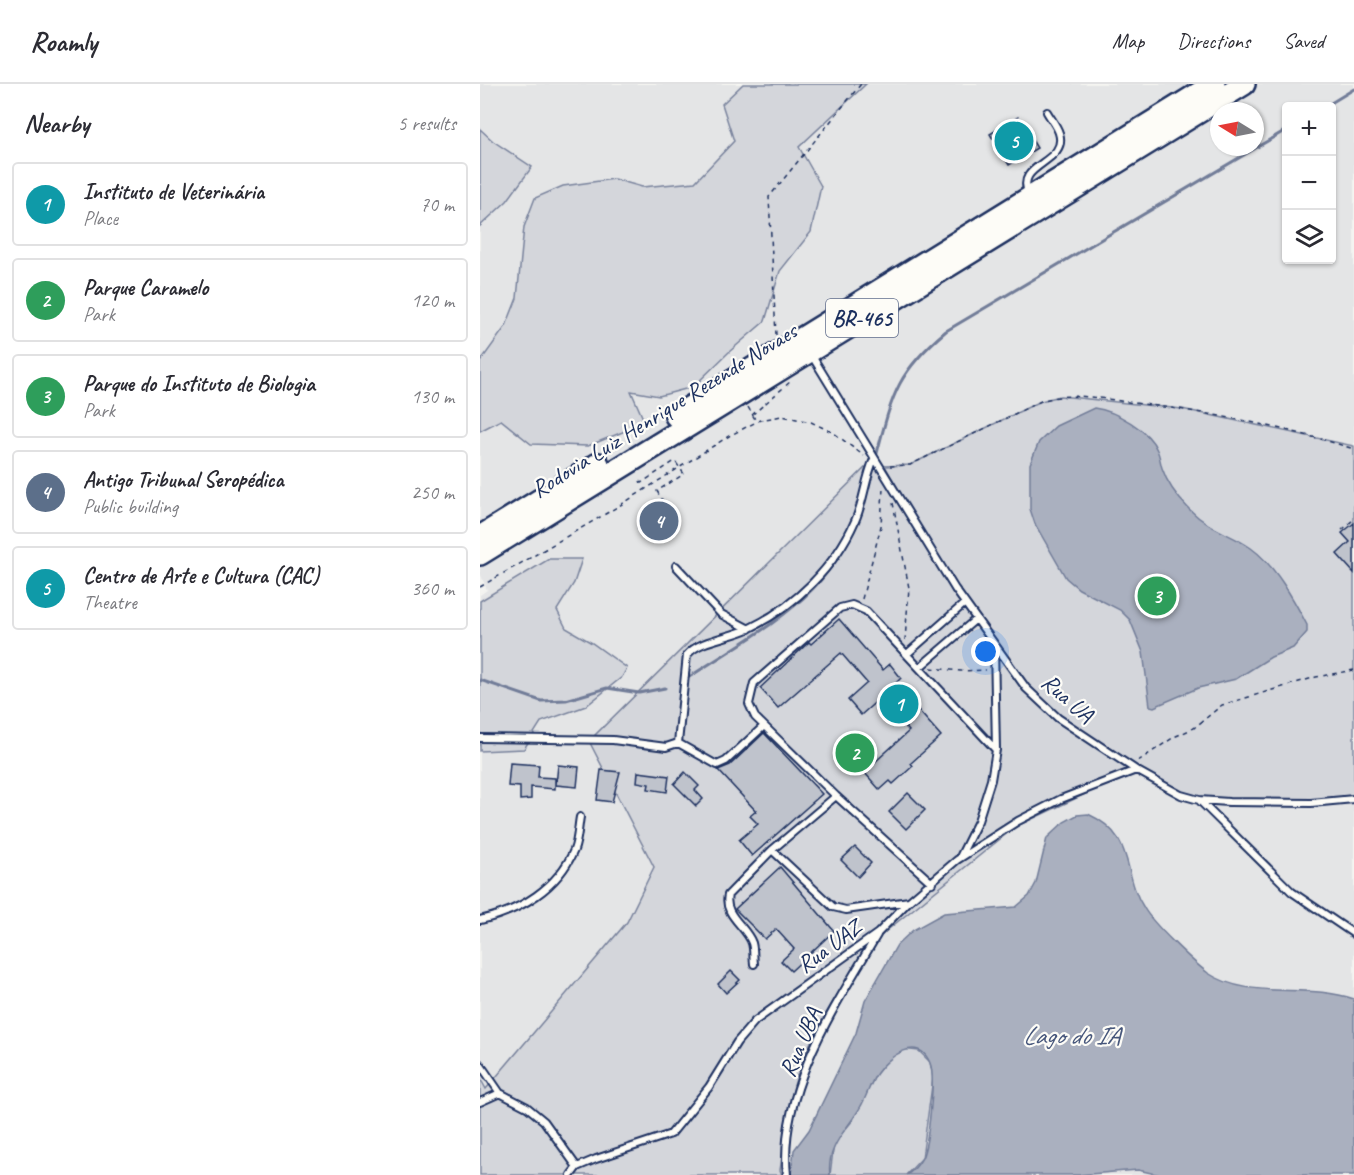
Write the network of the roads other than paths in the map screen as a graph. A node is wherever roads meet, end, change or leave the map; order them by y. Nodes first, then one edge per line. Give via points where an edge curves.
1 (1214, 84) edge
2 (1244, 84) edge
3 (1047, 112) dead end
4 (1031, 197) junction
5 (809, 351) junction
6 (874, 459) junction
7 (480, 537) edge
8 (480, 554) edge
9 (676, 566) dead end
10 (965, 603) junction
11 (976, 619) junction
12 (749, 629) junction
13 (994, 643) junction
14 (905, 652) junction
15 (920, 667) junction
16 (764, 726) junction
17 (480, 738) edge
18 (678, 743) junction
19 (996, 750) junction
20 (1133, 768) junction
21 (836, 796) junction
22 (1354, 799) edge
23 (1199, 800) junction
24 (580, 817) dead end
25 (772, 850) junction
26 (957, 860) junction
27 (932, 882) junction
28 (909, 901) junction
29 (480, 920) edge
30 (878, 933) junction
31 (1354, 934) edge
32 (754, 964) dead end
33 (480, 1064) edge
34 (500, 1093) junction
35 (480, 1102) edge
36 (577, 1167) junction
37 (571, 1175) edge
38 (787, 1175) edge

1 - 4 highway, Rodovia Luiz Henrique Rezende Novaes / BR-465
2 - 5 highway, Rodovia Luiz Henrique Rezende Novaes / BR-465
3 - 4 lane via 1059,133 1059,142 1053,156 1028,176 1026,186
4 - 7 highway, Rodovia Luiz Henrique Rezende Novaes / BR-465
5 - 6 lane, Rua UA
5 - 8 highway, Rodovia Luiz Henrique Rezende Novaes / BR-465
6 - 10 lane, Rua UA
6 - 12 lane via 855,521 830,564 796,597
9 - 12 lane via 721,614
10 - 11 lane, Rua UA
10 - 14 lane
11 - 13 lane, Rua UA
11 - 15 lane
12 - 18 lane via 695,648 687,655
13 - 19 lane
13 - 20 lane, Rua UA via 1026,688 1058,718
14 - 15 lane
14 - 16 lane via 859,606 840,608 754,683 749,704
15 - 19 lane
16 - 18 lane via 717,765
16 - 21 lane
17 - 18 lane via 621,741 666,747
19 - 26 lane via 978,821
20 - 23 lane, Rua UA via 1181,795
20 - 26 lane, Rua UAZ via 1018,820
21 - 25 lane
21 - 27 lane
22 - 23 lane, Rua UA via 1311,803
23 - 31 lane via 1292,892
24 - 29 lane via 575,848 553,884 510,909
25 - 28 lane via 828,905 840,910
25 - 32 lane via 726,899 731,914 752,944
26 - 27 lane, Rua UAZ
27 - 28 lane, Rua UAZ
28 - 30 lane, Rua UAZ
30 - 36 lane, Rua UAZ via 755,1021 671,1134
30 - 38 lane, Rua UBA via 810,1053 788,1133
33 - 34 lane
34 - 35 lane
34 - 36 lane via 544,1121
36 - 37 lane

